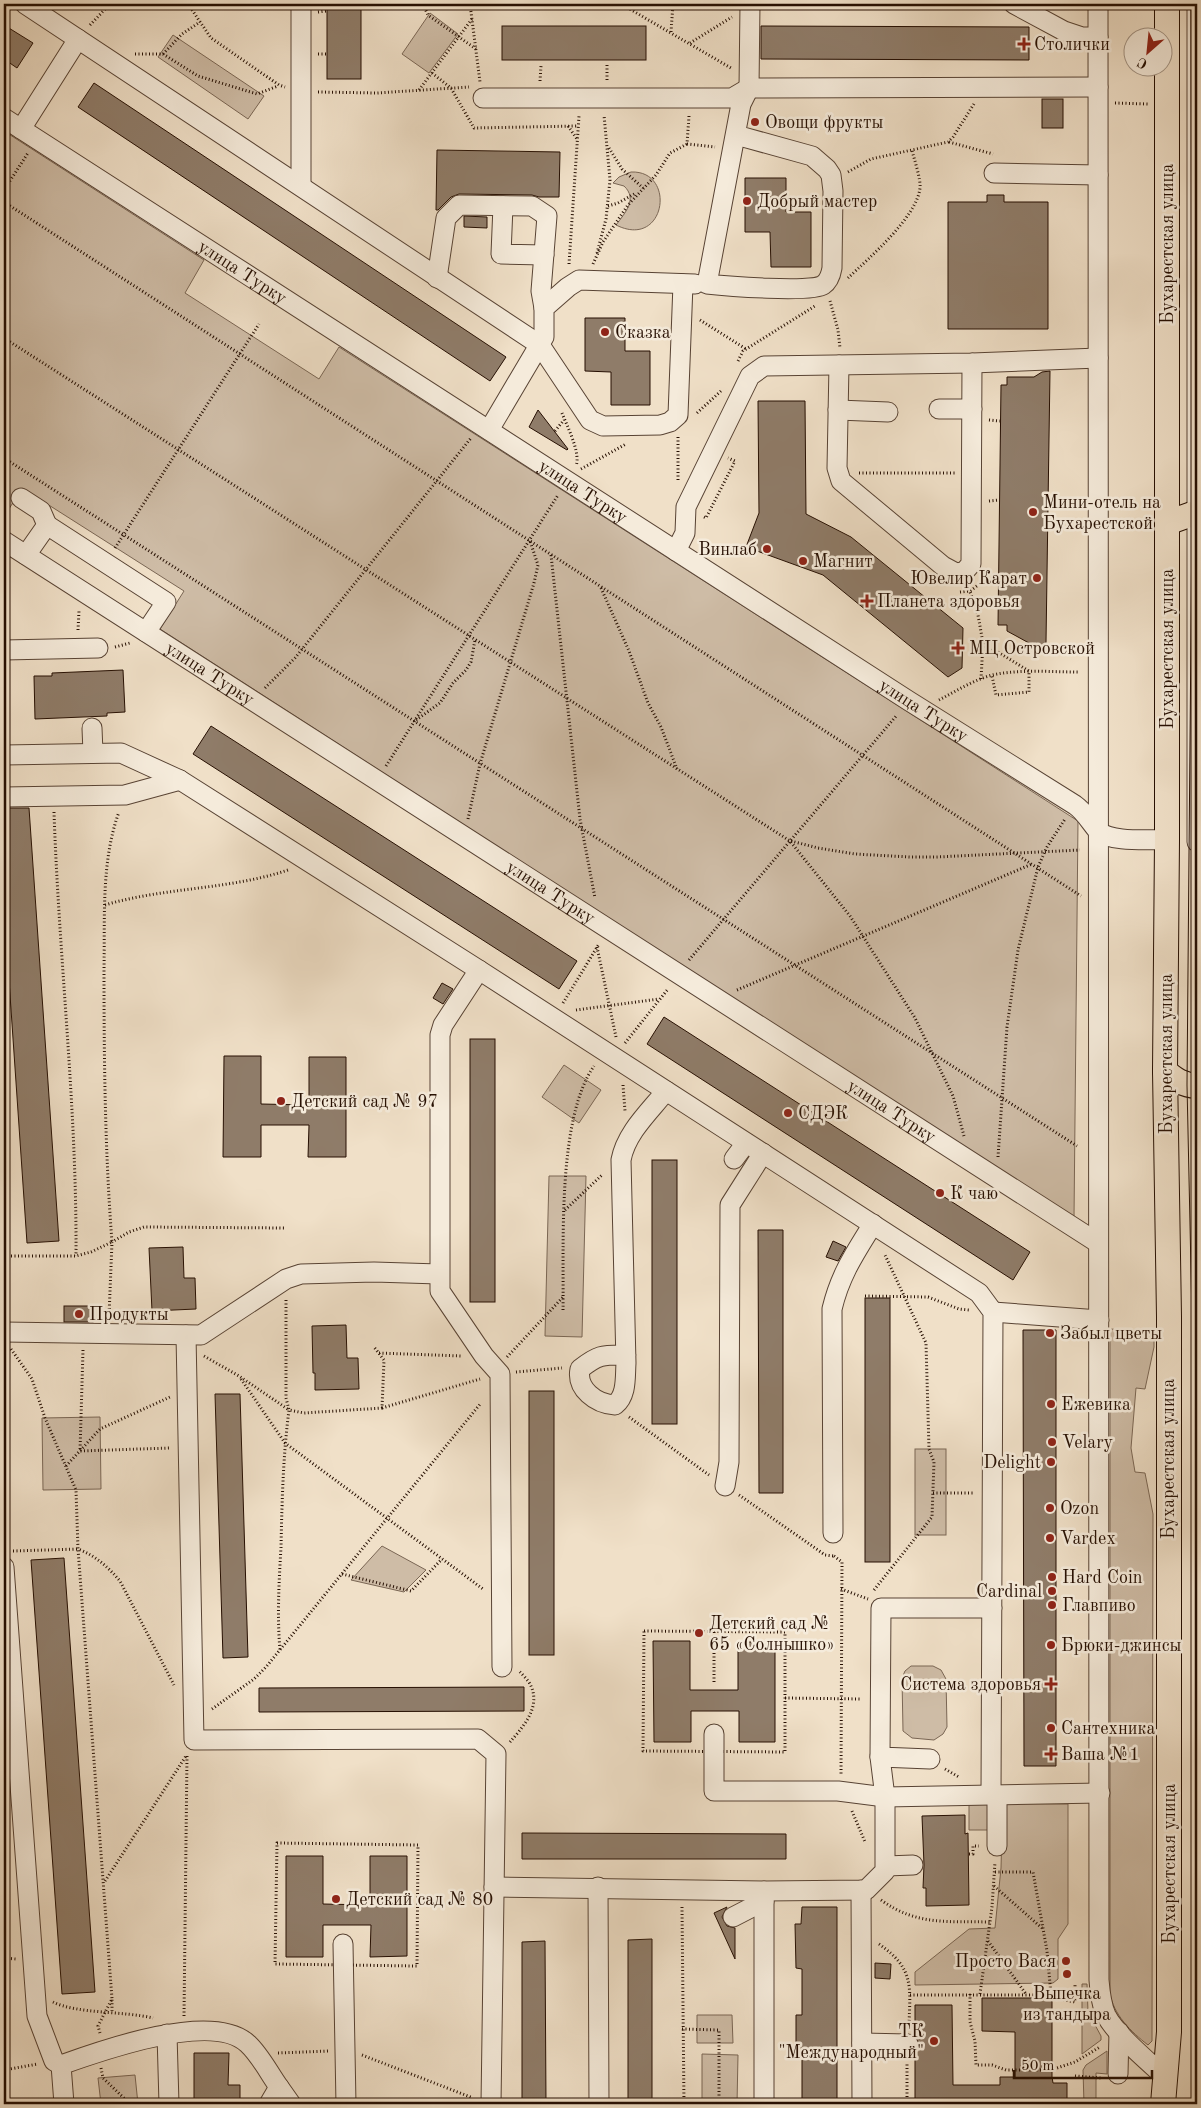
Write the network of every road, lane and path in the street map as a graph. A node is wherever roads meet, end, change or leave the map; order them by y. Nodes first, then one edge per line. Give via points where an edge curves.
1 (25, 4) edge
2 (110, 4) edge
3 (301, 4) edge
4 (423, 4) edge
5 (470, 4) edge
6 (622, 4) edge
7 (672, 4) edge
8 (750, 4) edge
9 (1014, 4) edge
10 (1098, 4) edge
11 (1168, 4) edge
12 (1197, 4) edge
13 (733, 16) dead end
14 (472, 19) junction
15 (200, 22) dead end
16 (671, 32) junction
17 (459, 37) junction
18 (1098, 37) junction
19 (78, 39) junction
20 (690, 44) junction
21 (476, 49) junction
22 (163, 54) junction
23 (107, 57) junction
24 (541, 66) dead end
25 (607, 66) dead end
26 (749, 84) junction
27 (279, 85) dead end
28 (540, 86) dead end
29 (1098, 87) junction
30 (419, 90) dead end
31 (482, 98) joint
32 (580, 98) junction
33 (602, 98) junction
34 (690, 98) junction
35 (977, 98) dead end
36 (1122, 103) dead end
37 (1144, 104) dead end
38 (4, 118) edge
39 (568, 126) dead end
40 (21, 130) junction
41 (578, 139) junction
42 (734, 142) junction
43 (948, 142) junction
44 (687, 144) junction
45 (32, 146) dead end
46 (607, 146) junction
47 (912, 150) junction
48 (998, 165) joint
49 (1098, 175) junction
50 (842, 176) dead end
51 (301, 186) junction
52 (644, 187) junction
53 (4, 190) edge
54 (4, 202) edge
55 (503, 206) junction
56 (608, 206) junction
57 (596, 253) junction
58 (544, 255) junction
59 (437, 278) junction
60 (845, 280) dead end
61 (586, 281) junction
62 (683, 284) junction
63 (706, 284) junction
64 (568, 287) junction
65 (823, 301) dead end
66 (818, 305) dead end
67 (544, 308) junction
68 (697, 318) dead end
69 (259, 324) dead end
70 (4, 338) edge
71 (540, 345) junction
72 (746, 349) junction
73 (241, 354) junction
74 (839, 357) junction
75 (1098, 358) junction
76 (737, 362) dead end
77 (972, 363) junction
78 (722, 395) dead end
79 (558, 405) dead end
80 (939, 409) dead end
81 (972, 409) junction
82 (838, 410) junction
83 (888, 412) dead end
84 (689, 414) dead end
85 (564, 420) junction
86 (485, 428) junction
87 (555, 431) dead end
88 (678, 432) dead end
89 (630, 442) dead end
90 (179, 450) junction
91 (722, 455) dead end
92 (4, 458) edge
93 (582, 468) dead end
94 (575, 469) dead end
95 (850, 472) dead end
96 (964, 473) dead end
97 (437, 480) junction
98 (683, 481) dead end
99 (562, 490) dead end
100 (21, 498) dead end
101 (1197, 514) edge
102 (701, 516) dead end
103 (1167, 523) junction
104 (47, 525) junction
105 (123, 536) junction
106 (530, 540) junction
107 (4, 541) edge
108 (676, 551) junction
109 (26, 555) junction
110 (551, 555) junction
111 (106, 562) junction
112 (366, 570) junction
113 (964, 572) junction
114 (982, 574) dead end
115 (982, 580) junction
116 (998, 580) dead end
117 (601, 587) junction
118 (958, 592) dead end
119 (970, 592) junction
120 (146, 632) junction
121 (468, 636) junction
122 (475, 640) junction
123 (983, 643) junction
124 (98, 648) dead end
125 (4, 650) edge
126 (301, 650) junction
127 (510, 663) junction
128 (1029, 672) junction
129 (1078, 672) dead end
130 (992, 676) junction
131 (981, 679) junction
132 (568, 700) junction
133 (252, 701) junction
134 (909, 701) junction
135 (936, 701) dead end
136 (414, 722) junction
137 (92, 728) dead end
138 (93, 753) junction
139 (4, 755) edge
140 (863, 755) junction
141 (480, 764) junction
142 (678, 770) junction
143 (381, 773) dead end
144 (180, 780) junction
145 (125, 795) junction
146 (53, 796) junction
147 (4, 797) edge
148 (1074, 805) junction
149 (582, 829) junction
150 (1099, 832) junction
151 (465, 837) junction
152 (1167, 840) junction
153 (790, 841) junction
154 (1197, 842) edge
155 (1081, 850) dead end
156 (1044, 853) junction
157 (1016, 854) junction
158 (307, 860) junction
159 (1033, 864) junction
160 (1038, 867) junction
161 (1075, 892) dead end
162 (105, 905) junction
163 (723, 920) junction
164 (598, 922) junction
165 (864, 936) junction
166 (597, 947) junction
167 (796, 965) junction
168 (479, 970) junction
169 (677, 973) junction
170 (716, 998) junction
171 (660, 999) junction
172 (610, 1006) junction
173 (555, 1016) junction
174 (932, 1053) junction
175 (615, 1055) junction
176 (1165, 1071) junction
177 (1197, 1086) edge
178 (666, 1091) junction
179 (1001, 1098) junction
180 (630, 1137) junction
181 (746, 1143) junction
182 (1078, 1146) dead end
183 (763, 1153) junction
184 (967, 1159) junction
185 (621, 1160) junction
186 (734, 1160) dead end
187 (996, 1178) junction
188 (565, 1210) junction
189 (873, 1224) junction
190 (284, 1228) dead end
191 (112, 1242) junction
192 (1098, 1243) junction
193 (882, 1248) dead end
194 (4, 1256) edge
195 (76, 1256) junction
196 (439, 1274) junction
197 (286, 1280) junction
198 (865, 1296) dead end
199 (905, 1296) junction
200 (563, 1310) dead end
201 (983, 1311) junction
202 (1099, 1320) junction
203 (84, 1334) junction
204 (109, 1334) junction
205 (5, 1338) edge
206 (186, 1341) junction
207 (374, 1347) dead end
208 (378, 1353) junction
209 (626, 1355) junction
210 (484, 1356) junction
211 (580, 1373) junction
212 (500, 1374) junction
213 (239, 1376) junction
214 (187, 1390) junction
215 (483, 1400) dead end
216 (289, 1410) junction
217 (284, 1443) junction
218 (188, 1448) junction
219 (80, 1451) junction
220 (66, 1466) junction
221 (725, 1486) dead end
222 (977, 1492) dead end
223 (933, 1493) junction
224 (388, 1519) junction
225 (833, 1533) dead end
226 (78, 1549) junction
227 (4, 1552) edge
228 (834, 1556) dead end
229 (442, 1559) junction
230 (4, 1567) edge
231 (342, 1574) junction
232 (841, 1589) junction
233 (502, 1603) junction
234 (874, 1603) junction
235 (992, 1608) junction
236 (714, 1632) junction
237 (280, 1651) junction
238 (502, 1661) joint
239 (714, 1682) dead end
240 (178, 1691) dead end
241 (785, 1698) junction
242 (841, 1699) junction
243 (881, 1699) junction
244 (194, 1721) junction
245 (714, 1743) junction
246 (190, 1748) junction
247 (496, 1754) junction
248 (880, 1757) junction
249 (930, 1759) dead end
250 (844, 1791) junction
251 (1100, 1793) junction
252 (994, 1795) junction
253 (885, 1797) junction
254 (973, 1846) dead end
255 (997, 1846) joint
256 (865, 1850) dead end
257 (968, 1854) dead end
258 (913, 1865) dead end
259 (886, 1866) junction
260 (994, 1872) junction
261 (104, 1882) junction
262 (994, 1886) junction
263 (494, 1887) junction
264 (598, 1887) junction
265 (682, 1889) junction
266 (863, 1890) junction
267 (764, 1896) junction
268 (733, 1917) dead end
269 (990, 1922) junction
270 (861, 1925) junction
271 (1044, 1930) junction
272 (988, 1940) junction
273 (344, 1944) dead end
274 (344, 1965) junction
275 (1075, 1982) dead end
276 (35, 1993) junction
277 (970, 1994) junction
278 (980, 1994) junction
279 (1026, 1994) junction
280 (1051, 1994) junction
281 (910, 1995) junction
282 (112, 1999) dead end
283 (162, 2027) junction
284 (682, 2029) junction
285 (193, 2032) junction
286 (1119, 2032) junction
287 (862, 2043) junction
288 (908, 2044) junction
289 (1102, 2046) dead end
290 (345, 2051) junction
291 (255, 2054) junction
292 (40, 2064) dead end
293 (61, 2065) junction
294 (4, 2070) edge
295 (1118, 2074) dead end
296 (1075, 2076) dead end
297 (1096, 2076) dead end
298 (103, 2078) dead end
299 (1166, 2078) junction
300 (279, 2087) junction
301 (486, 2103) edge
302 (64, 2104) edge
303 (130, 2104) edge
304 (169, 2104) edge
305 (269, 2104) edge
306 (291, 2104) edge
307 (346, 2104) edge
308 (599, 2104) edge
309 (684, 2104) edge
310 (719, 2104) edge
311 (764, 2104) edge
312 (862, 2104) edge
313 (907, 2104) edge
314 (1163, 2104) edge

1 - 19 street
2 - 19 path
3 - 51 street
4 - 17 path via 428,15
5 - 14 path
6 - 16 path
7 - 16 path
8 - 26 street
9 - 18 street via 1064,31 1082,37
10 - 18 street
11 - 103 main road, Бухарестская улица
12 - 101 street
13 - 20 path
14 - 17 path
14 - 21 path
15 - 22 path via 182,34
16 - 20 path
17 - 21 path
17 - 30 path
18 - 29 street
19 - 23 street
19 - 40 street
20 - 26 path
21 - 31 path
22 - 23 path
22 - 27 path via 198,76 257,94
23 - 51 street
24 - 28 path
25 - 33 path via 607,86
26 - 29 street
26 - 34 street via 732,98
26 - 42 street via 740,104
29 - 49 street
31 - 32 street
32 - 33 street
32 - 41 path
33 - 34 street
33 - 46 path
34 - 44 path
35 - 43 path
36 - 37 path
38 - 40 street, улица Турку
39 - 41 path
40 - 86 street, улица Турку
41 - 64 path
42 - 44 path
42 - 63 street
42 - 63 street via 812,156 827,168 833,191 832,268 824,285 815,288
43 - 47 path
43 - 48 path
44 - 52 path via 670,153
45 - 53 path
46 - 52 path via 622,169
46 - 56 path
47 - 50 path via 871,159
47 - 60 path via 920,187 914,206 892,234
48 - 49 street
49 - 75 street
51 - 59 street
52 - 56 path
52 - 57 path
54 - 73 path
55 - 58 street via 532,206 547,216
55 - 58 street via 501,254
55 - 59 street via 459,206 446,218
56 - 57 path
57 - 61 path
58 - 67 street
59 - 71 street
61 - 62 street
61 - 64 street via 579,280
62 - 63 street
62 - 71 street via 678,415 670,422 602,426 590,420
64 - 67 street
65 - 74 path via 829,297 838,330
66 - 72 path
67 - 71 street via 544,337
68 - 72 path
69 - 73 path
70 - 90 path
71 - 86 street
72 - 76 path
73 - 90 path
73 - 97 path
74 - 77 street
74 - 82 street
74 - 108 street via 764,366 750,376 686,507 685,533
75 - 77 street
75 - 150 street
77 - 81 street
78 - 84 path via 726,387 696,414
79 - 85 path
80 - 81 street
81 - 113 street via 971,564
82 - 83 street
82 - 113 street via 837,468 841,481 943,566 956,573
85 - 87 path
85 - 94 path via 578,462
86 - 97 path
86 - 108 street, улица Турку
88 - 98 path via 678,490
89 - 93 path
90 - 105 path
90 - 112 path
91 - 102 path via 735,461 706,518
92 - 105 path
95 - 96 path
97 - 106 path
97 - 112 path
99 - 106 path
100 - 104 street via 41,511
101 - 103 main road
101 - 154 street
103 - 152 main road, Бухарестская улица
104 - 109 street
104 - 111 street
105 - 111 path
105 - 126 path
106 - 110 path
106 - 121 path
106 - 127 path via 538,565
107 - 109 street, улица Турку
108 - 134 street, улица Турку
109 - 120 street, улица Турку
110 - 117 path
110 - 132 path
111 - 120 street via 166,602
112 - 121 path
112 - 126 path
113 - 119 path
114 - 115 path
115 - 116 path
115 - 119 path
117 - 140 path
117 - 142 path
118 - 119 path
119 - 123 path
120 - 133 street, улица Турку
121 - 122 path
121 - 136 path
122 - 127 path
122 - 136 path via 466,670 440,703
123 - 128 path
123 - 131 path
124 - 125 street
126 - 133 path
126 - 136 path
127 - 132 path
127 - 141 path
128 - 129 path
128 - 130 path
128 - 130 path via 1029,692 996,695
130 - 131 path
131 - 135 path
132 - 142 path
132 - 149 path
133 - 151 street, улица Турку
134 - 140 path
134 - 148 street, улица Турку
136 - 141 path
136 - 143 path
137 - 138 street
138 - 139 street
138 - 144 street via 121,753
140 - 153 path
140 - 157 path
141 - 149 path
141 - 151 path
142 - 153 path
144 - 145 street
144 - 158 street
145 - 146 street
145 - 162 path via 113,827
146 - 147 street
146 - 195 path via 76,1194
148 - 150 street, улица Турку
148 - 156 path
149 - 163 path
149 - 164 path
150 - 152 street via 1112,838
150 - 192 street
151 - 164 street, улица Турку
152 - 176 main road, Бухарестская улица
153 - 157 path via 833,851 884,856 937,858
153 - 163 path
153 - 165 path
155 - 156 path
156 - 157 path
156 - 160 path
157 - 159 path
158 - 162 path via 270,876 134,896
158 - 168 street
159 - 160 path
159 - 165 path
160 - 161 path
160 - 179 path via 1013,977
162 - 191 path via 106,1159
163 - 167 path
163 - 169 path
164 - 166 path via 600,942
164 - 169 street, улица Турку
165 - 167 path
165 - 174 path via 915,1018
166 - 172 path
166 - 173 path
167 - 170 path
167 - 174 path
168 - 173 street
168 - 196 street via 443,1025 440,1035
169 - 170 street, улица Турку
169 - 171 path
170 - 184 street, улица Турку
171 - 172 path
171 - 175 path
172 - 173 path
172 - 175 path
173 - 175 street
174 - 179 path
174 - 184 path via 963,1126
175 - 178 street
175 - 180 path via 624,1127
175 - 188 path via 584,1079 573,1118
176 - 177 main road via 1175,1080
176 - 299 main road, Бухарестская улица via 1169,1318 1169,2032
178 - 180 street
178 - 181 street
179 - 182 path
179 - 187 path
180 - 185 street
181 - 183 street
181 - 186 street
183 - 189 street
183 - 221 street via 730,1205 729,1462
184 - 187 street, улица Турку
185 - 188 path
185 - 209 street
187 - 192 street, улица Турку
188 - 200 path
189 - 201 street via 979,1294
189 - 225 street via 844,1271 832,1309
190 - 191 path via 144,1227
191 - 195 path
191 - 204 path
192 - 202 street
193 - 199 path
194 - 195 path
196 - 197 street via 301,1274
196 - 210 street via 440,1291
197 - 206 street via 201,1335
197 - 216 path via 286,1398
198 - 199 path
199 - 201 path via 928,1297 959,1309
199 - 223 path via 927,1348
201 - 202 street
201 - 235 street
202 - 251 street
203 - 204 street
203 - 205 street
203 - 219 path
204 - 206 street
205 - 220 path via 32,1379
206 - 213 path
206 - 214 street
207 - 208 path
208 - 210 path
208 - 216 path via 384,1360 382,1408 304,1413
209 - 211 street via 601,1355 580,1369
209 - 211 street via 624,1392 615,1405 607,1405 593,1397 581,1386
210 - 212 street
211 - 212 path via 560,1367
212 - 233 street
213 - 216 path
213 - 217 path
214 - 218 street
214 - 219 path via 100,1429
215 - 224 path
216 - 217 path
217 - 224 path
217 - 237 path
218 - 219 path
218 - 244 street
219 - 220 path
220 - 226 path via 76,1490
222 - 223 path
223 - 234 path via 932,1518 881,1583
224 - 229 path
224 - 231 path
226 - 227 path
226 - 240 path via 91,1554 120,1582
226 - 261 path
228 - 232 path via 842,1562
229 - 231 path via 411,1591
229 - 233 path
230 - 276 street
231 - 237 path
232 - 234 path
232 - 242 path
233 - 238 street
234 - 235 street
234 - 243 street
235 - 252 street
236 - 239 path
236 - 241 path via 786,1632
236 - 245 path via 644,1631 643,1751
237 - 244 path via 254,1679
238 - 247 path via 519,1670 531,1686 533,1700 524,1726
241 - 242 path
241 - 245 path via 785,1752
242 - 243 path
242 - 250 path via 841,1780
243 - 248 street
244 - 246 street
245 - 250 street via 714,1791
246 - 247 street via 478,1739
246 - 261 path
246 - 285 path via 184,2026
247 - 263 street
248 - 249 street
248 - 253 street
250 - 253 street
250 - 256 path via 865,1840
251 - 252 street
251 - 286 street via 1099,1980 1107,2017
252 - 253 street
252 - 255 street
253 - 259 street
254 - 257 path via 973,1854
255 - 260 path
258 - 259 street
259 - 266 street via 885,1871
260 - 262 path
260 - 271 path via 1033,1872
261 - 282 path
262 - 269 path
262 - 271 path
263 - 264 street
263 - 301 street
264 - 265 street
264 - 308 street
265 - 267 street
265 - 284 path
266 - 267 street
266 - 269 path via 892,1908 925,1921
266 - 270 street
267 - 268 street
267 - 311 street
269 - 272 path
270 - 281 path via 898,1958 910,1984
270 - 287 street
271 - 280 path
272 - 278 path
272 - 279 path
273 - 274 street
274 - 274 path via 275,1964 277,1843 418,1845 417,1966
274 - 290 street
275 - 280 path via 1074,2002
276 - 283 path via 66,2007 131,2013
276 - 293 street via 37,2016 54,2061
277 - 278 path
277 - 281 path
277 - 289 path via 976,2065 992,2065 1006,2070 1051,2070 1075,2062
278 - 279 path
279 - 280 path
281 - 288 path
283 - 285 street
283 - 293 street via 141,2038
283 - 304 street
284 - 309 path
284 - 310 path via 719,2030
285 - 291 street via 229,2035 247,2043
286 - 295 street
286 - 299 street
287 - 288 street
287 - 312 street
288 - 313 path
290 - 291 path
290 - 301 path
290 - 307 street
291 - 300 street
292 - 294 path
293 - 302 street
296 - 297 path
298 - 303 path
299 - 314 main road, Бухарестская улица
300 - 305 street
300 - 306 street

